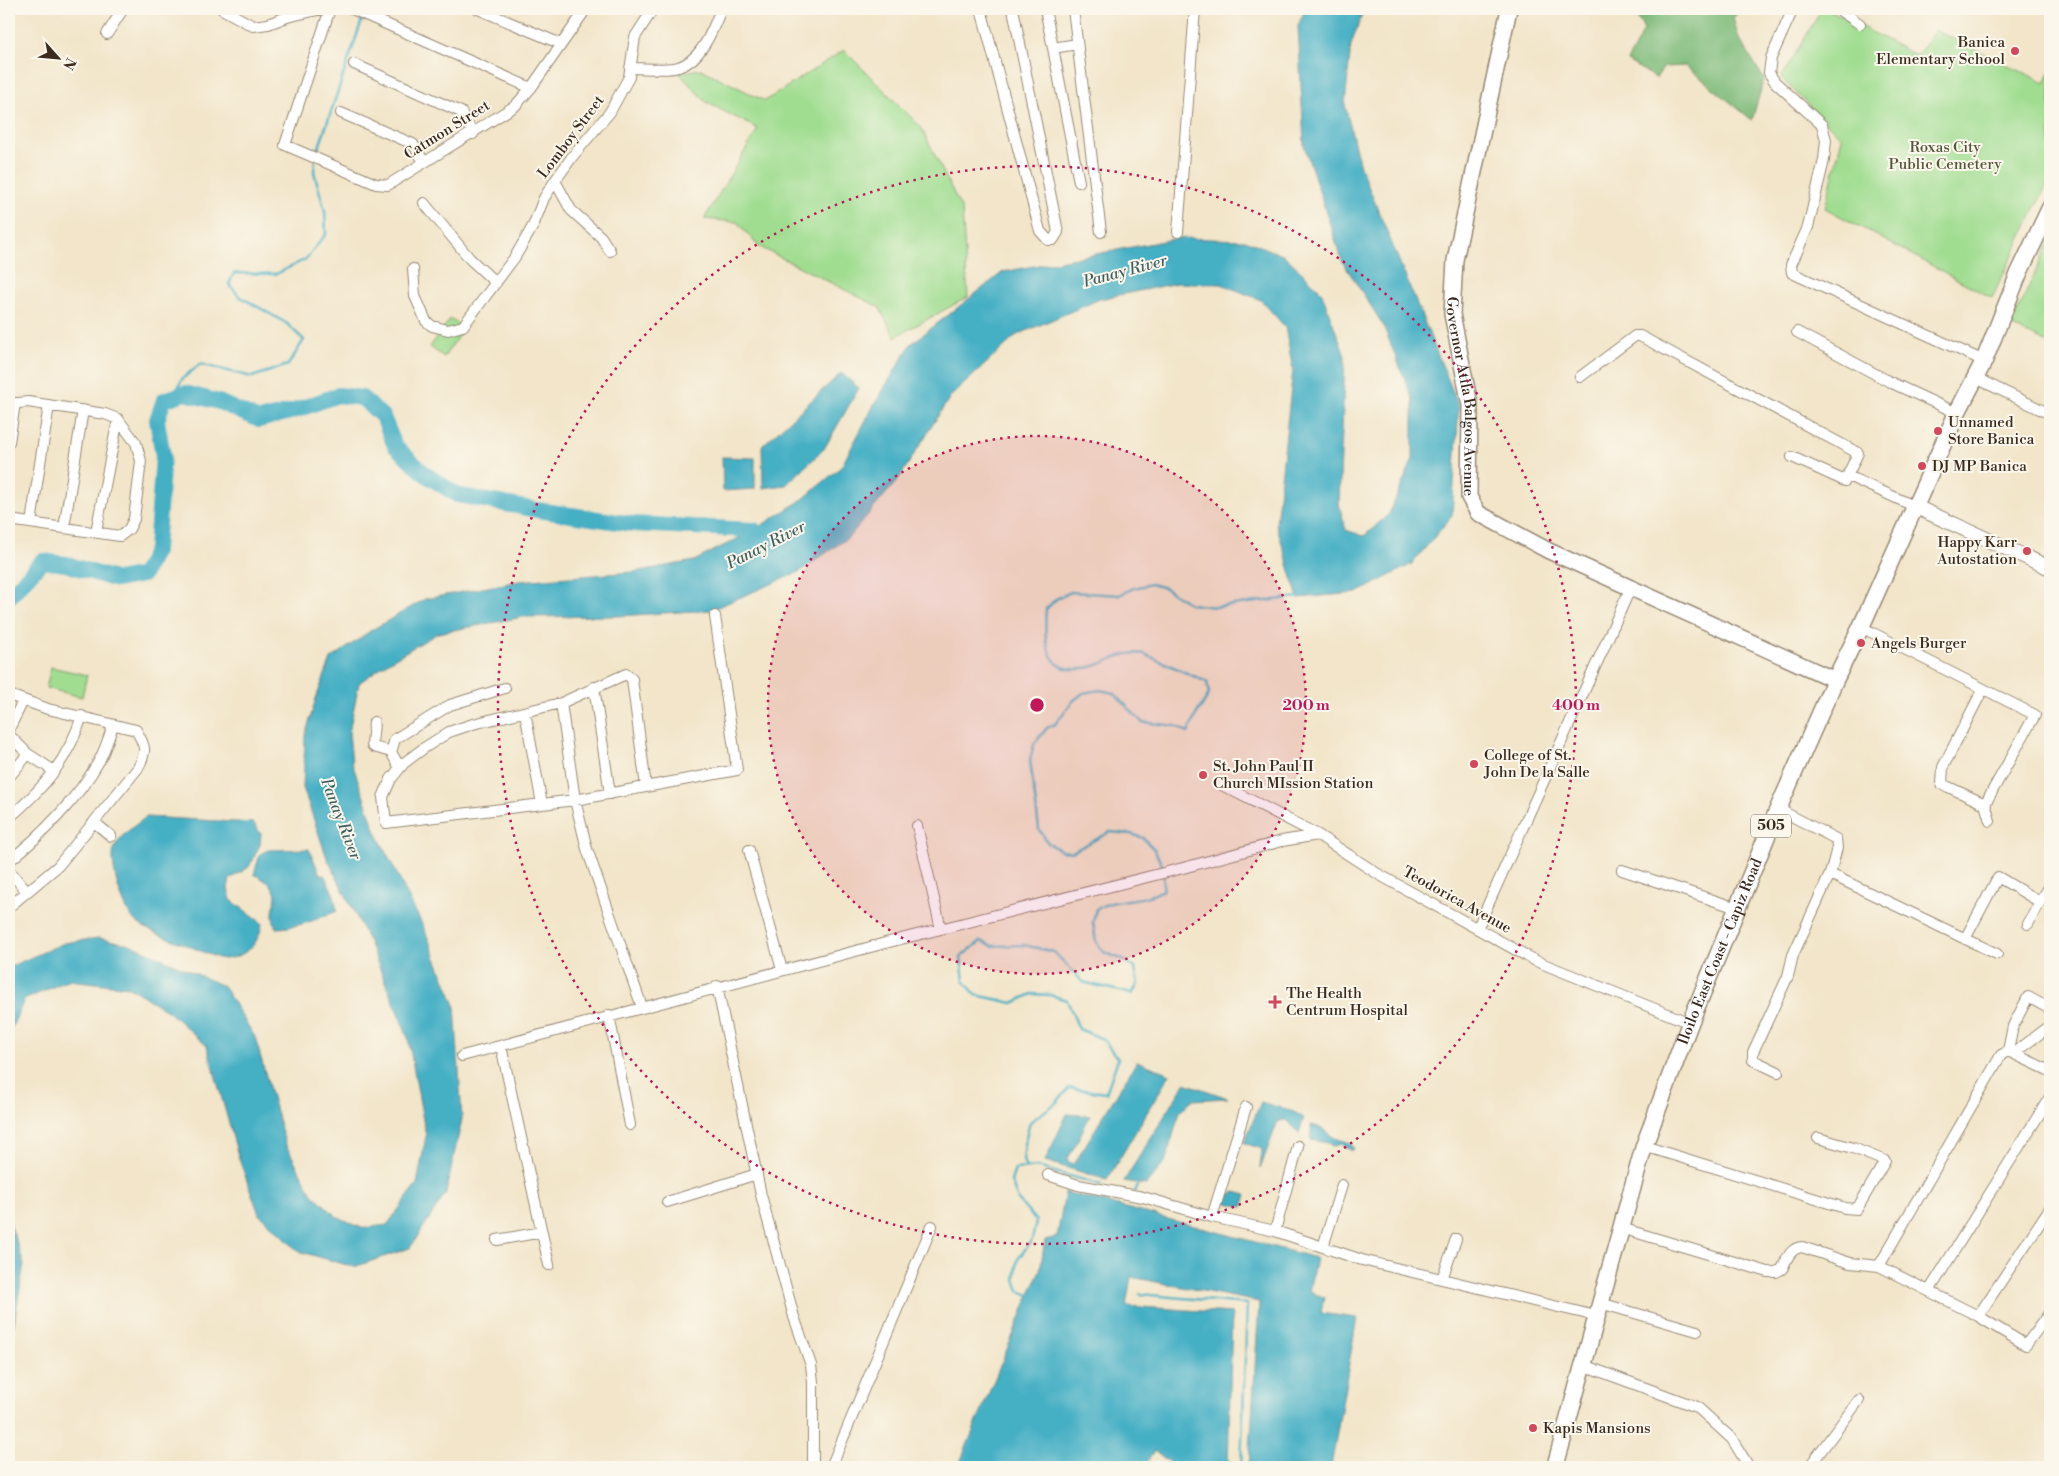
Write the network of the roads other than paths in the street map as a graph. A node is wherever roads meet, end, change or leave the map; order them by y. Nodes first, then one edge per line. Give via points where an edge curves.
1 (124, 9) edge
2 (222, 9) edge
3 (322, 9) edge
4 (330, 9) edge
5 (352, 9) edge
6 (478, 9) edge
7 (586, 9) edge
8 (654, 9) edge
9 (721, 9) edge
10 (981, 9) edge
11 (1013, 9) edge
12 (1045, 9) edge
13 (1073, 9) edge
14 (1195, 9) edge
15 (1509, 9) edge
16 (1793, 9) edge
17 (1838, 9) edge
18 (1860, 24) dead end
19 (107, 34) dead end
20 (560, 44) junction
21 (1077, 44) junction
22 (1053, 48) junction
23 (354, 64) dead end
24 (630, 68) junction
25 (530, 88) junction
26 (342, 113) dead end
27 (473, 134) junction
28 (1088, 137) junction
29 (1071, 139) junction
30 (424, 162) junction
31 (555, 181) junction
32 (1079, 182) dead end
33 (424, 203) dead end
34 (2050, 208) edge
35 (1101, 232) dead end
36 (1178, 232) dead end
37 (610, 251) dead end
38 (414, 269) dead end
39 (496, 283) junction
40 (1797, 332) dead end
41 (1984, 361) junction
42 (1580, 377) dead end
43 (1976, 378) junction
44 (12, 403) edge
45 (48, 405) junction
46 (83, 410) junction
47 (1957, 413) junction
48 (2050, 414) edge
49 (118, 419) junction
50 (9, 442) edge
51 (1792, 457) dead end
52 (1848, 476) junction
53 (1916, 507) junction
54 (9, 520) edge
55 (31, 523) junction
56 (64, 528) junction
57 (96, 532) junction
58 (2050, 568) edge
59 (1632, 587) junction
60 (715, 616) dead end
61 (1861, 628) junction
62 (1835, 680) junction
63 (594, 687) junction
64 (504, 688) dead end
65 (1983, 689) junction
66 (9, 695) edge
67 (23, 701) junction
68 (561, 703) junction
69 (525, 712) junction
70 (82, 716) junction
71 (374, 722) dead end
72 (113, 725) junction
73 (9, 730) edge
74 (9, 735) edge
75 (391, 752) junction
76 (28, 754) junction
77 (400, 768) junction
78 (54, 771) junction
79 (9, 777) edge
80 (1220, 784) dead end
81 (646, 787) junction
82 (610, 794) junction
83 (575, 800) junction
84 (542, 804) junction
85 (1985, 804) junction
86 (1778, 809) junction
87 (9, 818) edge
88 (1990, 821) dead end
89 (94, 822) junction
90 (917, 826) dead end
91 (1318, 835) junction
92 (111, 836) dead end
93 (749, 850) dead end
94 (9, 861) edge
95 (9, 870) edge
96 (1622, 870) dead end
97 (1830, 874) junction
98 (2050, 886) edge
99 (27, 892) junction
100 (2040, 902) junction
101 (9, 907) edge
102 (1737, 908) junction
103 (2028, 924) dead end
104 (1478, 927) junction
105 (941, 929) junction
106 (1965, 939) junction
107 (1997, 954) dead end
108 (782, 970) junction
109 (717, 986) junction
110 (642, 1007) junction
111 (2050, 1009) edge
112 (609, 1015) junction
113 (1690, 1023) junction
114 (2050, 1026) edge
115 (501, 1046) junction
116 (2011, 1052) junction
117 (462, 1056) dead end
118 (2050, 1071) edge
119 (1778, 1072) dead end
120 (2050, 1097) edge
121 (1246, 1107) dead end
122 (630, 1125) dead end
123 (1818, 1138) dead end
124 (1298, 1146) dead end
125 (1644, 1146) junction
126 (757, 1174) junction
127 (1048, 1174) dead end
128 (1342, 1185) dead end
129 (667, 1202) dead end
130 (2050, 1208) edge
131 (1212, 1217) junction
132 (932, 1226) dead end
133 (1621, 1228) junction
134 (1275, 1231) junction
135 (542, 1232) junction
136 (1456, 1239) dead end
137 (497, 1240) dead end
138 (1323, 1247) junction
139 (549, 1265) dead end
140 (1879, 1266) junction
141 (1442, 1279) junction
142 (1929, 1291) junction
143 (1598, 1310) junction
144 (2050, 1312) edge
145 (1978, 1316) junction
146 (1697, 1331) dead end
147 (1583, 1365) junction
148 (1859, 1400) dead end
149 (813, 1467) edge
150 (831, 1467) edge
151 (1555, 1467) edge
152 (1749, 1467) edge
153 (1809, 1467) edge

1 - 19 street
2 - 3 street via 253,26
4 - 30 street, Catmon Street via 285,145 376,184 388,185
5 - 25 street
6 - 20 street
7 - 20 street, Catmon Street
8 - 24 street, Lomboy Street via 635,37
9 - 24 street via 711,33 690,62 674,68
10 - 11 street via 1040,231 1048,240 1053,240 1058,232
12 - 22 street
13 - 21 street
14 - 36 street
15 - 59 main road, Governor Atila Balgos Avenue via 1455,260 1452,314 1470,405 1469,497 1478,513 1492,522
16 - 41 street via 1771,58 1769,73 1822,125 1826,140 1808,227 1791,265 1792,273
17 - 18 street
20 - 25 street, Catmon Street
21 - 22 street
21 - 28 street
22 - 29 street
23 - 27 street via 461,112
24 - 31 street, Lomboy Street via 610,112
25 - 27 street, Catmon Street via 514,106
26 - 30 street via 413,144
27 - 30 street, Catmon Street
28 - 29 street
28 - 35 street
29 - 32 street
31 - 37 street via 571,210 601,236
31 - 39 street, Lomboy Street via 515,258
33 - 39 street via 470,259
34 - 41 main road, Iloilo East Coast - Capiz Road / 505 via 2019,273
38 - 39 street, Lomboy Street via 415,296 426,321 448,330 463,326
40 - 47 street via 1892,383
41 - 43 main road, Iloilo East Coast - Capiz Road / 505
42 - 52 street via 1635,336 1640,336 1858,454
43 - 47 main road, Iloilo East Coast - Capiz Road / 505
43 - 48 street
44 - 45 street
44 - 50 street
45 - 46 street
45 - 55 street
46 - 49 street
46 - 56 street
47 - 53 main road, Iloilo East Coast - Capiz Road / 505
49 - 57 street
49 - 57 street via 136,443 141,461 134,519 120,536
51 - 52 street via 1845,482
52 - 53 street
53 - 58 street
53 - 61 main road, Iloilo East Coast - Capiz Road / 505
54 - 55 street
55 - 56 street
56 - 57 street
59 - 62 main road, Governor Atila Balgos Avenue
59 - 104 street
60 - 81 street via 737,770
61 - 62 main road, Iloilo East Coast - Capiz Road / 505
61 - 65 street
62 - 86 main road, Iloilo East Coast - Capiz Road / 505
63 - 68 street
63 - 81 street via 626,674 632,680
63 - 82 street
64 - 75 street via 450,705 396,738
65 - 85 street via 1943,767 1942,784
65 - 85 street via 2035,715
66 - 67 street
67 - 70 street
67 - 73 street
68 - 69 street
68 - 83 street
69 - 77 street via 449,732
69 - 84 street
70 - 72 street
70 - 78 street via 74,741
71 - 75 street via 372,745
72 - 89 street via 136,730 145,747 144,757
72 - 94 street via 99,761 83,784 46,830
74 - 76 street
75 - 77 street
76 - 78 street
76 - 79 street
77 - 84 street via 383,797 386,823
78 - 87 street via 32,798
80 - 91 street, Teodorica Avenue
81 - 82 street
82 - 83 street
83 - 84 street
83 - 110 street via 587,849
85 - 88 street
86 - 97 street via 1836,840
86 - 102 main road, Iloilo East Coast - Capiz Road / 505
89 - 92 street
89 - 99 street via 58,866
90 - 105 street
91 - 104 street, Teodorica Avenue via 1378,874
91 - 105 street via 1282,841
93 - 108 street
95 - 99 street
96 - 102 street
97 - 106 street
97 - 119 street via 1753,1052 1753,1060
98 - 100 street
99 - 101 street
100 - 103 street
100 - 106 street via 1998,877
102 - 113 main road, Iloilo East Coast - Capiz Road / 505
104 - 113 street, Teodorica Avenue via 1536,961
105 - 108 street
106 - 107 street
108 - 109 street
109 - 110 street
109 - 126 street
110 - 112 street
111 - 116 street via 2028,997 2013,1026
112 - 115 street
112 - 122 street
113 - 125 main road, Iloilo East Coast - Capiz Road / 505
114 - 116 street
115 - 117 street
115 - 135 street
116 - 118 street
116 - 140 street via 2001,1055
120 - 142 street
121 - 131 street
123 - 125 street via 1885,1161 1857,1209
124 - 134 street
125 - 133 main road, Iloilo East Coast - Capiz Road / 505
126 - 129 street
126 - 149 street via 794,1317 810,1365
127 - 131 street via 1078,1185 1143,1197
128 - 138 street
130 - 145 street
131 - 134 street
132 - 150 street
133 - 140 street via 1768,1272 1782,1269 1796,1247 1850,1263
133 - 143 main road, Iloilo East Coast - Capiz Road / 505
134 - 138 street
135 - 137 street
135 - 139 street
136 - 141 street
138 - 141 street
140 - 142 street
141 - 143 street
142 - 145 street
143 - 146 street
143 - 147 main road, Iloilo East Coast - Capiz Road / 505
144 - 145 street via 2026,1345
147 - 151 main road, Iloilo East Coast - Capiz Road / 505
147 - 152 street via 1697,1406 1732,1439
148 - 153 street

